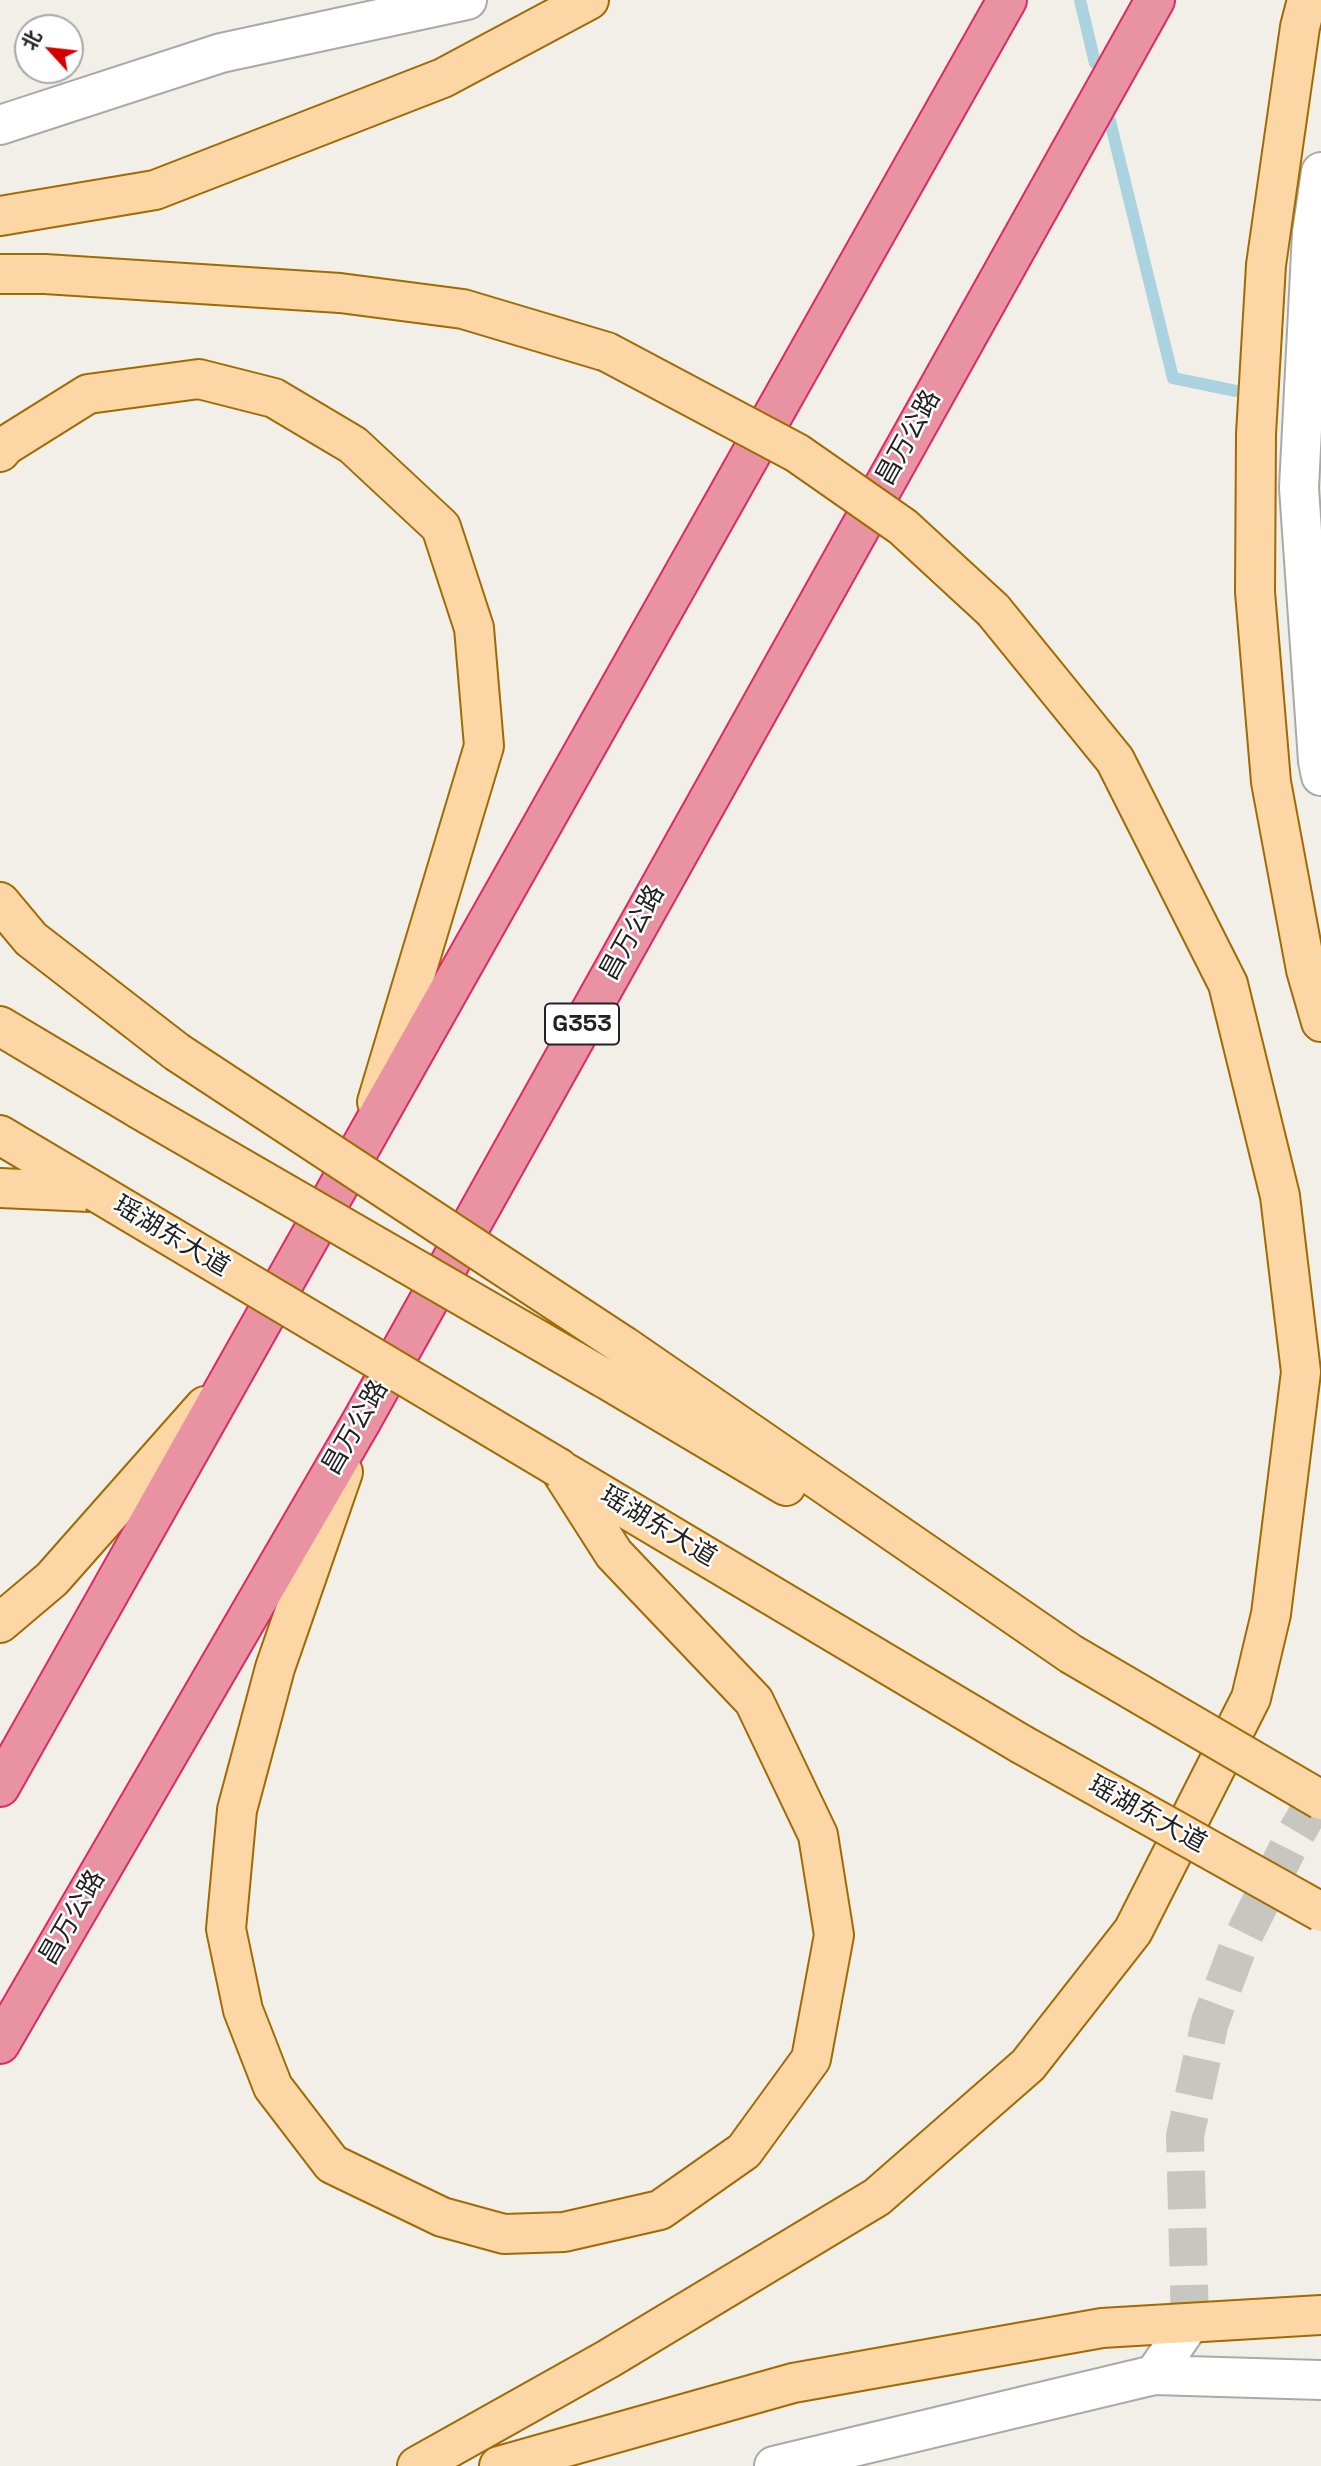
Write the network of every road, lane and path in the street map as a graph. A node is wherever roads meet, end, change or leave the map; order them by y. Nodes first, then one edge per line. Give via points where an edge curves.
1 (467, 0) edge
2 (589, 0) edge
3 (1007, 0) edge
4 (1155, 0) edge
5 (1307, 0) edge
6 (0, 125) edge
7 (1321, 172) edge
8 (0, 216) edge
9 (0, 274) edge
10 (0, 452) edge
11 (1321, 776) edge
12 (0, 902) edge
13 (1321, 1022) edge
14 (0, 1026) edge
15 (368, 1134) junction
16 (0, 1135) edge
17 (0, 1188) edge
18 (96, 1192) junction
19 (232, 1376) junction
20 (360, 1422) junction
21 (559, 1468) junction
22 (0, 1623) edge
23 (1071, 1654) junction
24 (0, 1787) edge
25 (1321, 1800) edge
26 (1321, 1912) edge
27 (0, 2043) edge
28 (1321, 2315) edge
29 (1190, 2323) junction
30 (1154, 2375) junction
31 (1321, 2380) edge
32 (417, 2466) edge
33 (499, 2466) edge
34 (774, 2466) edge

1 - 6 street via 221,53
2 - 8 main road via 443,78 155,190
3 - 15 highway
4 - 20 highway, 昌万公路 / G353
5 - 13 main road via 1266,265 1255,435 1255,592 1271,782 1306,970
7 - 11 street via 1312,233 1299,488
9 - 32 main road, bridge via 340,293 463,309 607,352 797,453 903,527 993,610 1115,760 1228,984 1280,1196 1301,1372 1271,1614 1251,1698 1133,1931 1028,2065 877,2197 608,2359
10 - 15 main road via 88,394 199,379 274,398 353,445 441,527 474,628 484,746
12 - 23 main road, bridge via 31,939 177,1052 624,1346
14 - 23 main road, bridge
15 - 19 highway
16 - 18 main road, 瑶湖东大道
17 - 18 main road
18 - 21 main road, 瑶湖东大道, bridge
19 - 22 main road via 52,1579
19 - 24 highway
20 - 21 main road via 275,1668 237,1810 226,1929 243,2010 273,2087 332,2164 442,2217 504,2234 564,2232 660,2210 744,2151 811,2059 834,1935 818,1835 754,1701 614,1554
20 - 27 highway, 昌万公路 / G353
21 - 26 main road, 瑶湖东大道, bridge via 1021,1744
23 - 25 main road, bridge
28 - 29 main road
29 - 30 street
29 - 33 main road via 1102,2328 793,2383
30 - 31 street
30 - 34 street

